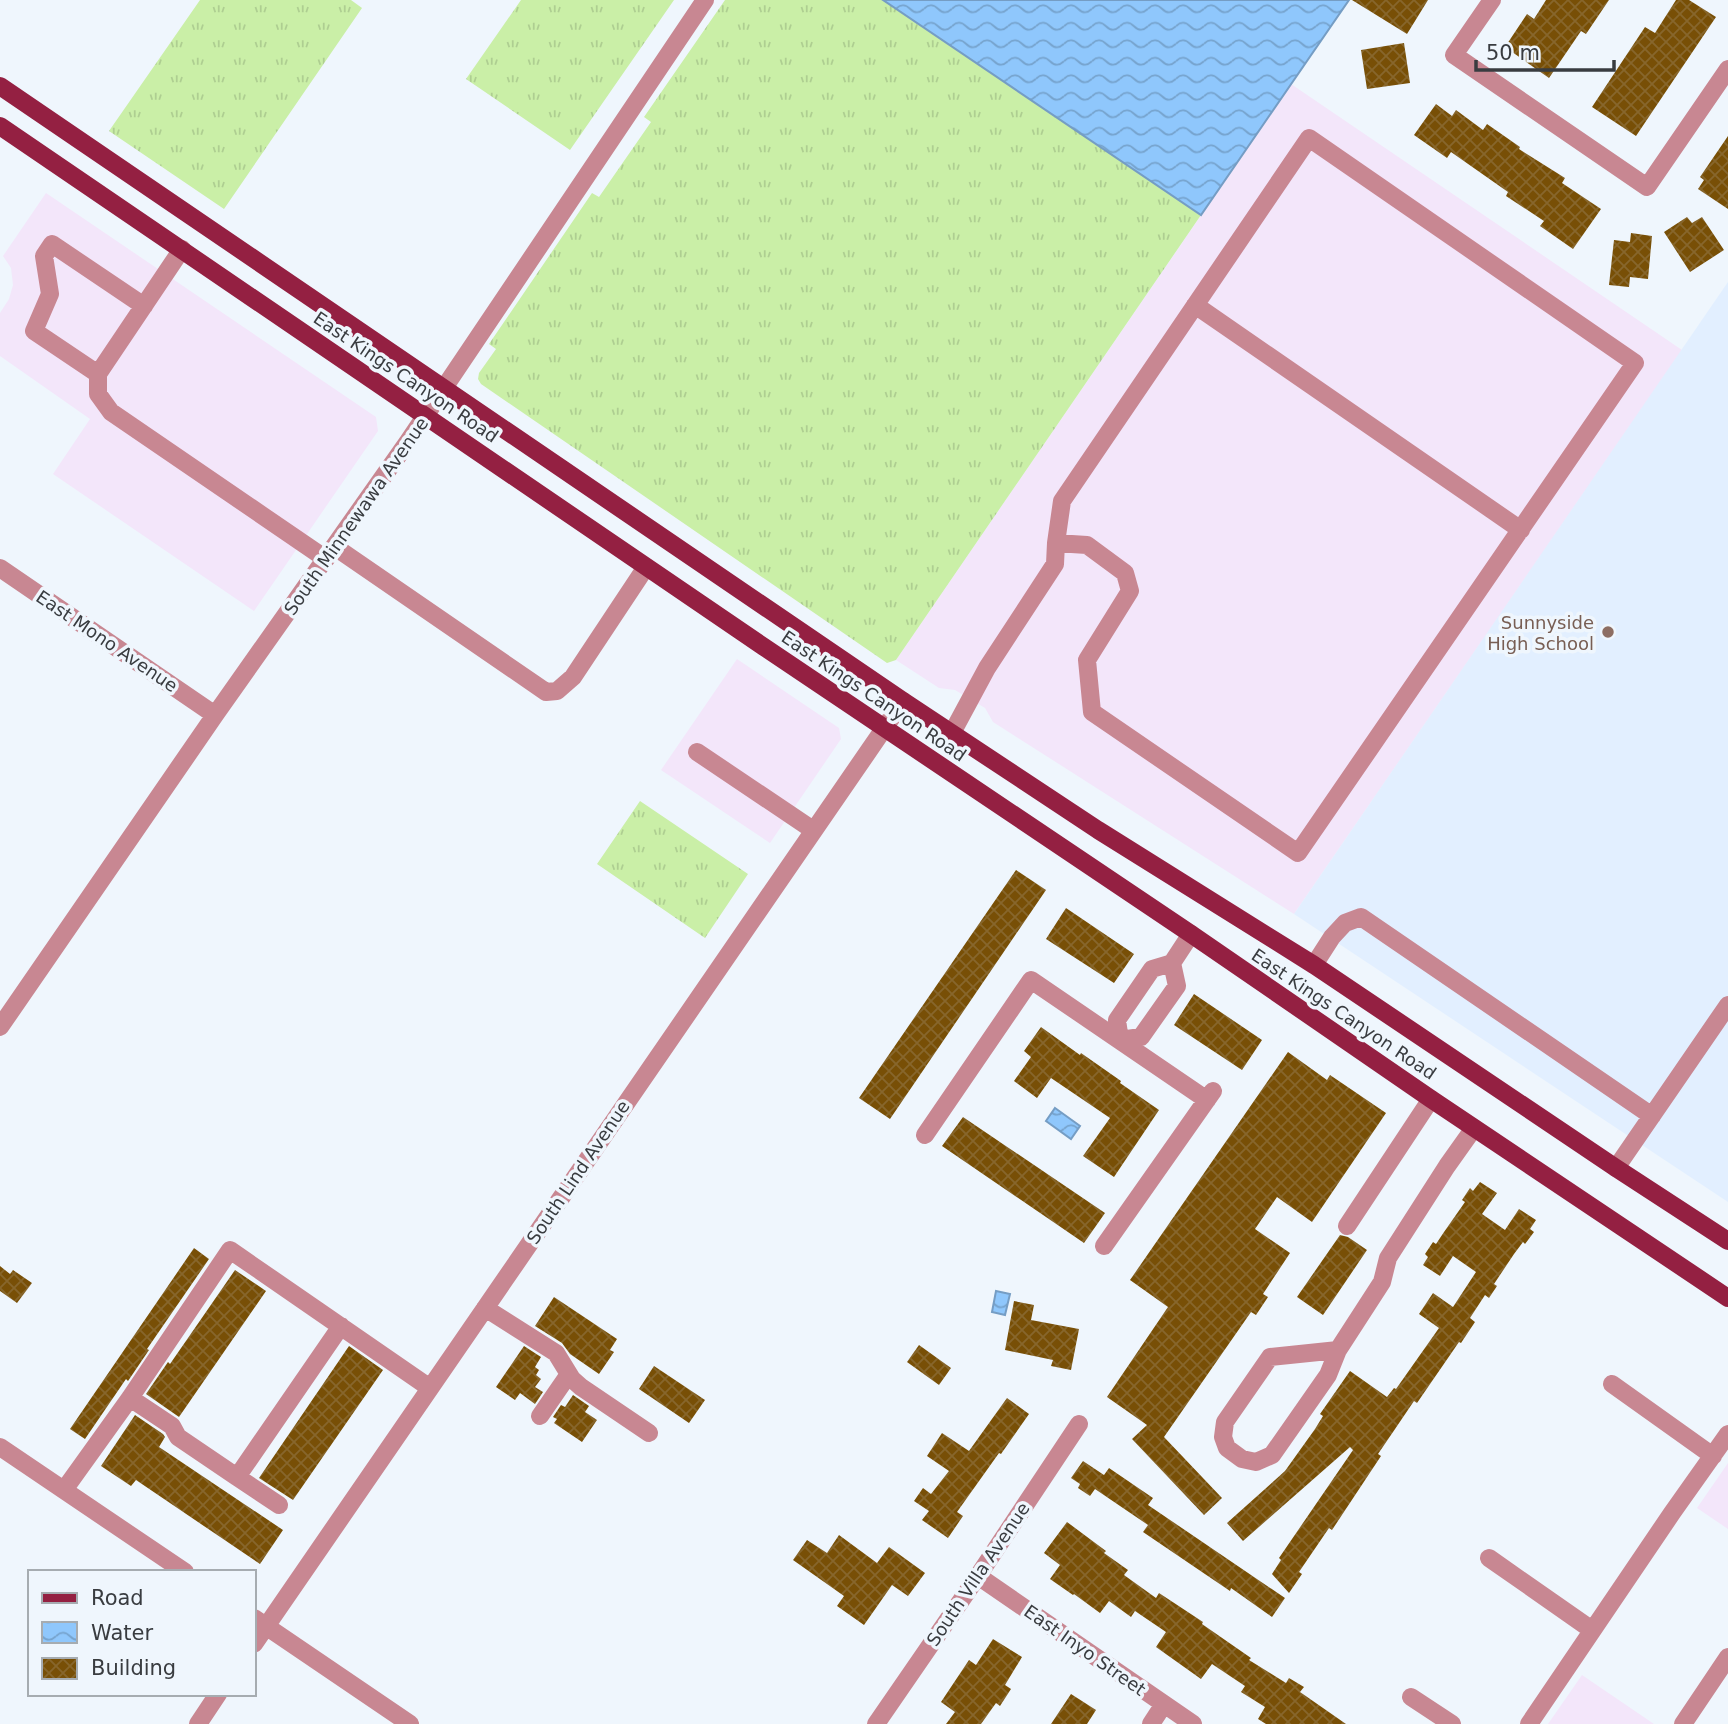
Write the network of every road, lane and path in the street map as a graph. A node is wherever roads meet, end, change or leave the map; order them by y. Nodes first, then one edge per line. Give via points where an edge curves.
1 (705, 0) edge
2 (1492, 0) edge
3 (1728, 69) edge
4 (0, 86) edge
5 (0, 126) edge
6 (182, 249) junction
7 (1195, 304) junction
8 (144, 306) junction
9 (98, 374) junction
10 (444, 389) junction
11 (425, 416) junction
12 (1521, 530) junction
13 (1056, 542) junction
14 (331, 553) junction
15 (646, 567) junction
16 (0, 568) edge
17 (902, 701) junction
18 (215, 715) junction
19 (884, 728) junction
20 (952, 733) junction
21 (697, 752) dead end
22 (813, 830) junction
23 (1191, 934) junction
24 (1172, 963) junction
25 (1314, 965) junction
26 (1728, 1005) edge
27 (3, 1016) edge
28 (1120, 1040) junction
29 (1431, 1099) junction
30 (1653, 1116) junction
31 (1474, 1128) junction
32 (925, 1135) dead end
33 (1616, 1168) junction
34 (1347, 1226) dead end
35 (1728, 1241) edge
36 (1104, 1246) dead end
37 (1728, 1298) edge
38 (485, 1308) junction
39 (341, 1326) junction
40 (1338, 1350) junction
41 (569, 1374) junction
42 (1612, 1384) dead end
43 (430, 1388) junction
44 (130, 1398) junction
45 (540, 1416) dead end
46 (1079, 1424) dead end
47 (649, 1433) dead end
48 (1728, 1434) edge
49 (0, 1447) edge
50 (1713, 1456) junction
51 (237, 1477) junction
52 (64, 1490) junction
53 (279, 1505) dead end
54 (1489, 1558) dead end
55 (182, 1570) edge
56 (978, 1576) junction
57 (260, 1622) edge
58 (1592, 1630) junction
59 (1728, 1657) edge
60 (217, 1696) edge
61 (1411, 1697) dead end
62 (1164, 1704) junction
63 (198, 1724) edge
64 (410, 1724) edge
65 (876, 1724) edge
66 (1151, 1724) edge
67 (1193, 1724) edge
68 (1452, 1724) edge
69 (1529, 1724) edge
70 (1683, 1724) edge

1 - 10 street, South Minnewawa Avenue
2 - 3 street via 1454,55 1647,187
4 - 10 main road, East Kings Canyon Road
5 - 6 main road, East Kings Canyon Road
6 - 8 street
6 - 11 main road, East Kings Canyon Road
7 - 12 street
7 - 12 street via 1309,138 1613,347 1635,363
7 - 13 street via 1062,501
8 - 9 street
8 - 9 street via 52,244 44,256 50,294 34,331
9 - 14 street via 98,394 111,412
10 - 11 street, South Minnewawa Avenue
10 - 17 main road, East Kings Canyon Road
11 - 14 street, South Minnewawa Avenue
11 - 15 main road, East Kings Canyon Road
12 - 13 street via 1298,853 1092,712 1087,660 1130,592 1125,573 1087,545
13 - 20 street via 1055,565 987,668
14 - 15 street via 546,692 557,691 573,677
14 - 18 street, South Minnewawa Avenue
15 - 19 main road, East Kings Canyon Road
16 - 18 street, East Mono Avenue
17 - 19 street, South Lind Avenue
17 - 20 main road, East Kings Canyon Road
18 - 27 street, South Minnewawa Avenue
19 - 22 street, South Lind Avenue
19 - 23 main road, East Kings Canyon Road
20 - 25 main road, East Kings Canyon Road
21 - 22 street
22 - 38 street, South Lind Avenue
23 - 24 street
23 - 29 main road, East Kings Canyon Road
24 - 28 street via 1152,969 1117,1020
24 - 28 street via 1177,986 1141,1037
25 - 30 street via 1345,923 1361,917
25 - 33 main road, East Kings Canyon Road
26 - 30 street
28 - 32 street via 1031,980
28 - 36 street via 1210,1095
29 - 31 main road, East Kings Canyon Road
29 - 34 street
30 - 33 street
31 - 37 main road, East Kings Canyon Road
31 - 40 street via 1388,1258 1382,1282
33 - 35 main road, East Kings Canyon Road
38 - 41 street via 556,1353
38 - 43 street, South Lind Avenue
39 - 43 street
39 - 44 street via 230,1250
39 - 51 street
40 - 40 street via 1328,1375 1272,1455 1256,1462 1227,1448 1224,1422 1270,1357
41 - 45 street
41 - 47 street via 586,1391
42 - 50 street
43 - 57 street, South Lind Avenue
44 - 51 street
44 - 52 street
46 - 56 street, South Villa Avenue
48 - 50 street
49 - 52 street
50 - 58 street
51 - 53 street
52 - 55 street
54 - 58 street
56 - 62 street, East Inyo Street
56 - 65 street, South Villa Avenue
57 - 64 street
58 - 69 street
59 - 70 street
60 - 63 street
61 - 68 street
62 - 66 street
62 - 67 street, East Inyo Street

